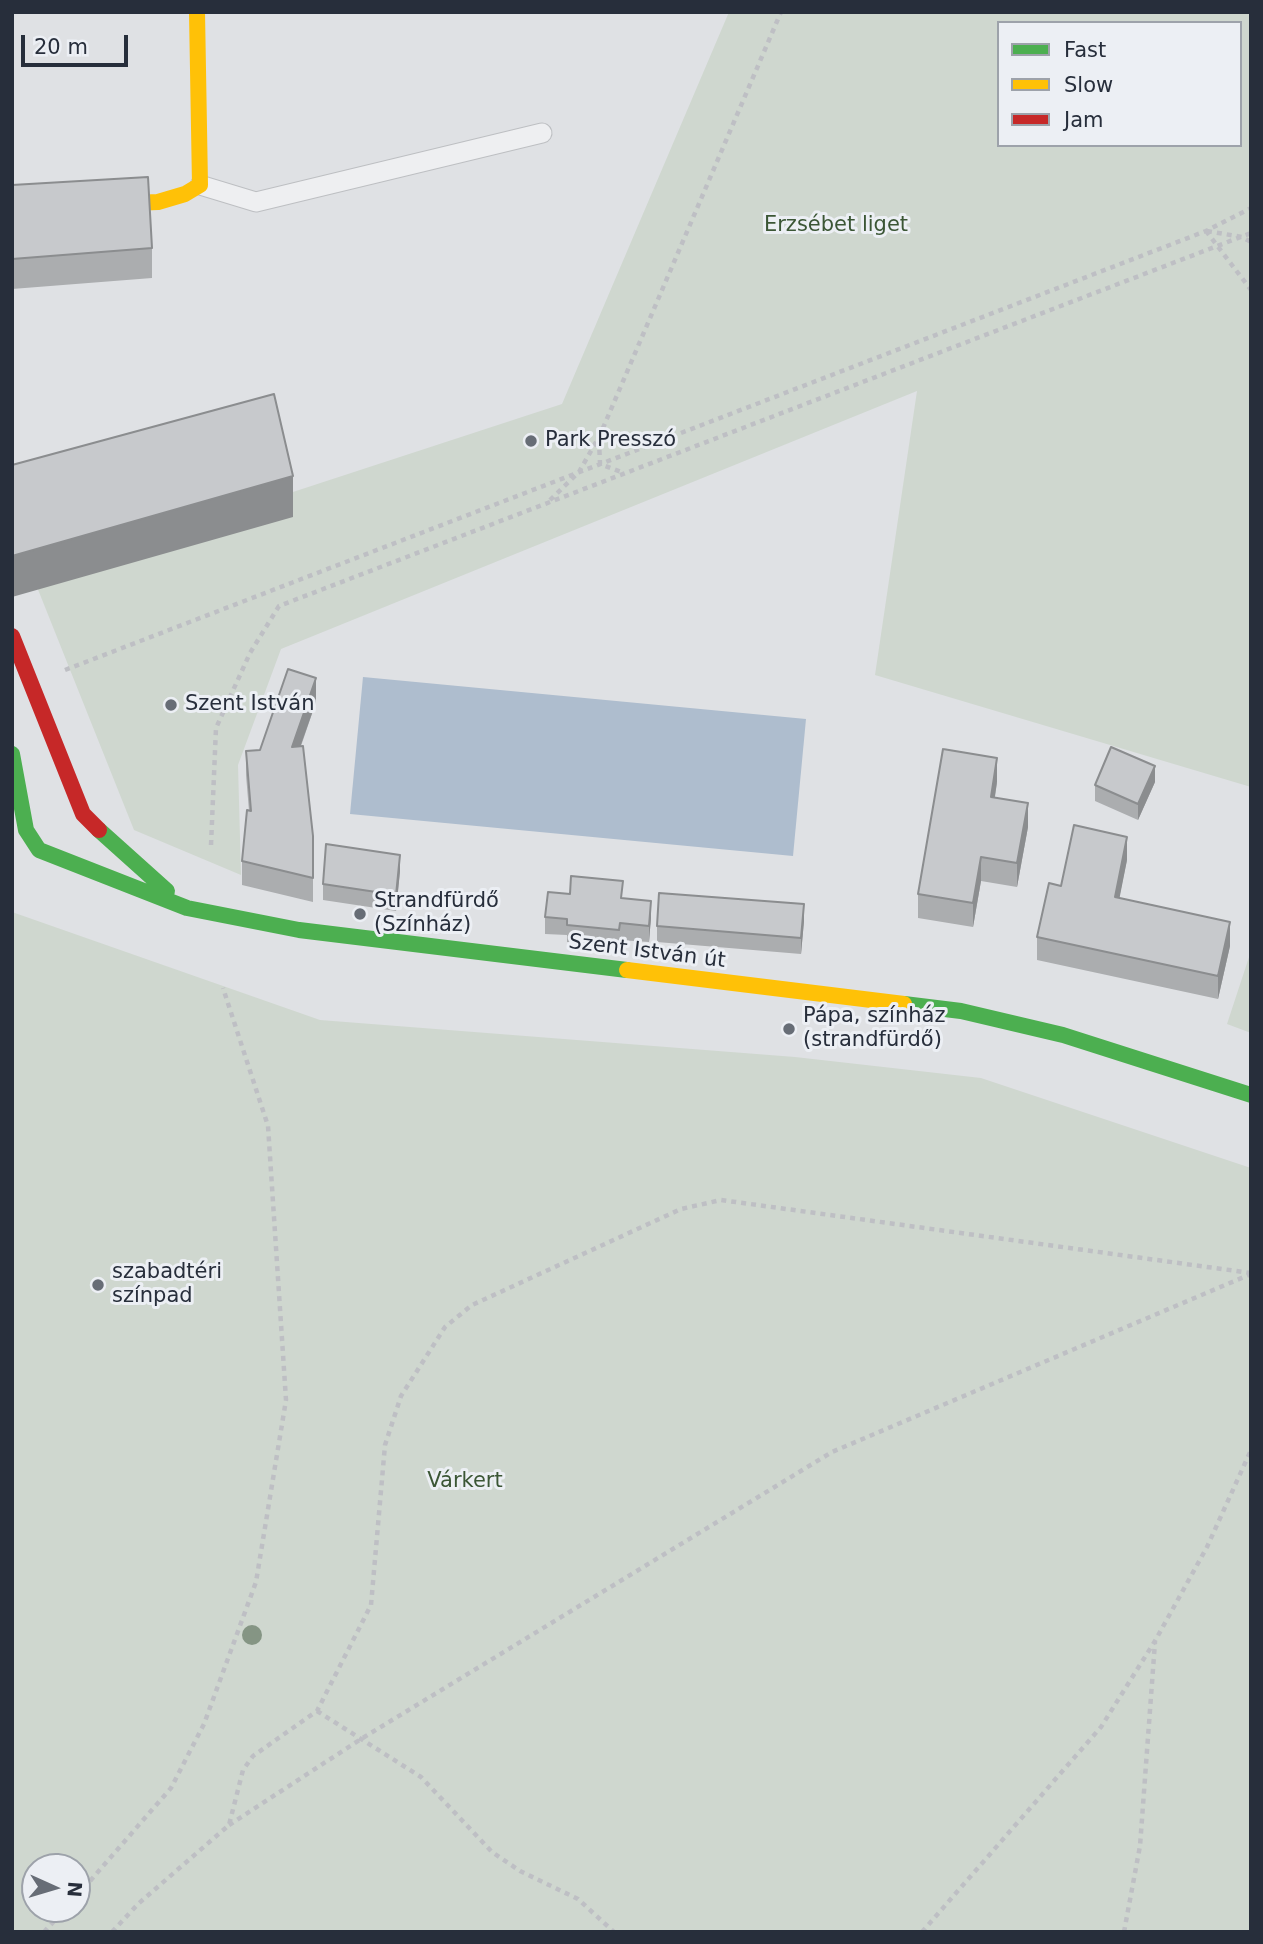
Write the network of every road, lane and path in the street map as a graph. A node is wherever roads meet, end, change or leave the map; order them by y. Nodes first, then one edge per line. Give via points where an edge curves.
1 (197, 12) edge
2 (781, 12) edge
3 (542, 133) dead end
4 (200, 184) junction
5 (12, 208) edge
6 (1251, 208) edge
7 (1206, 231) junction
8 (1251, 233) edge
9 (1242, 237) junction
10 (1251, 242) edge
11 (1219, 247) junction
12 (1251, 290) edge
13 (600, 435) junction
14 (600, 464) junction
15 (579, 472) junction
16 (625, 473) junction
17 (547, 503) junction
18 (12, 636) edge
19 (31, 682) junction
20 (55, 749) junction
21 (12, 754) edge
22 (53, 785) dead end
23 (44, 811) dead end
24 (19, 834) edge
25 (211, 845) dead end
26 (187, 908) junction
27 (223, 988) dead end
28 (1251, 1095) edge
29 (1251, 1273) edge
30 (1251, 1450) edge
31 (1155, 1641) junction
32 (317, 1711) junction
33 (361, 1739) junction
34 (229, 1825) junction
35 (91, 1880) edge
36 (112, 1932) edge
37 (614, 1932) edge
38 (922, 1932) edge
39 (1124, 1932) edge

1 - 4 street
2 - 13 path
3 - 4 lane via 256,202
4 - 5 street via 169,200
6 - 7 path
7 - 9 path
7 - 11 path
7 - 14 path
8 - 9 path
9 - 10 path
9 - 11 path
11 - 12 path
11 - 16 path
13 - 14 path
13 - 15 path
14 - 15 path
14 - 16 path
15 - 17 path
15 - 19 path
16 - 17 path
17 - 25 path via 279,606 250,653 216,728
18 - 19 street
19 - 20 street
20 - 22 street
20 - 26 street via 83,814
21 - 24 street
23 - 24 street
24 - 26 street, Szent István út via 39,850
26 - 28 street, Szent István út via 299,930 961,1012 1063,1035
27 - 35 path via 268,1126 286,1400 256,1582 204,1724 171,1788
29 - 32 path via 721,1199 681,1209 472,1305 444,1327 401,1396 385,1445 371,1605
29 - 33 path via 832,1452
30 - 31 path via 1207,1547
31 - 38 path via 1101,1727
31 - 39 path via 1140,1846
32 - 33 path
32 - 34 path via 253,1756 243,1770
33 - 34 path
33 - 37 path via 421,1777 492,1852 578,1899
34 - 36 path

